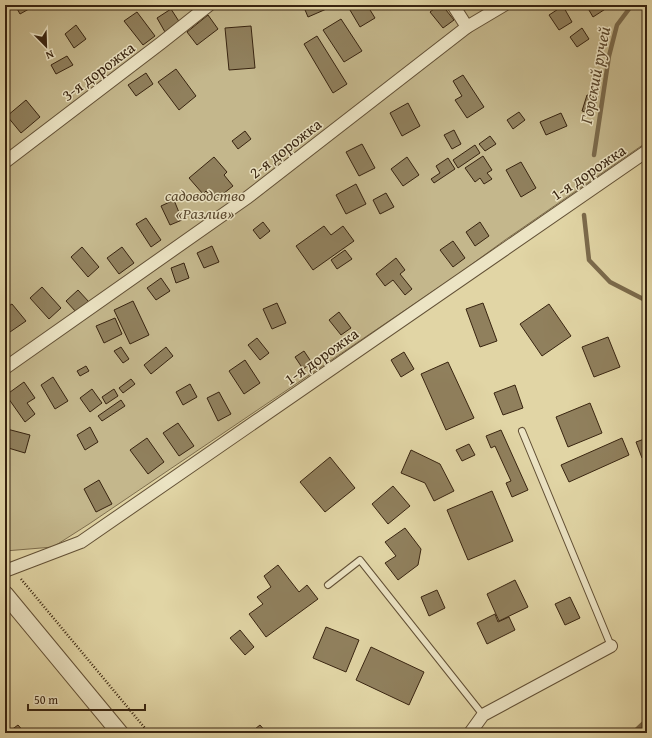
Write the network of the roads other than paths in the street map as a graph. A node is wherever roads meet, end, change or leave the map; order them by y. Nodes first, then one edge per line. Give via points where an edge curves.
1 (209, 5) edge
2 (453, 5) edge
3 (504, 5) edge
4 (467, 28) junction
5 (647, 151) edge
6 (5, 162) edge
7 (5, 368) edge
8 (522, 431) dead end
9 (9, 570) edge
10 (328, 585) dead end
11 (5, 594) edge
12 (611, 646) joint
13 (483, 715) junction
14 (120, 733) edge
15 (470, 733) edge

1 - 6 street, 3-я дорожка
2 - 4 street
3 - 4 street, 2-я дорожка
4 - 7 street, 2-я дорожка via 248,196
5 - 9 street, 1-я дорожка via 81,542
8 - 12 lane
10 - 13 lane via 360,560
11 - 14 street
12 - 13 street
13 - 15 street

